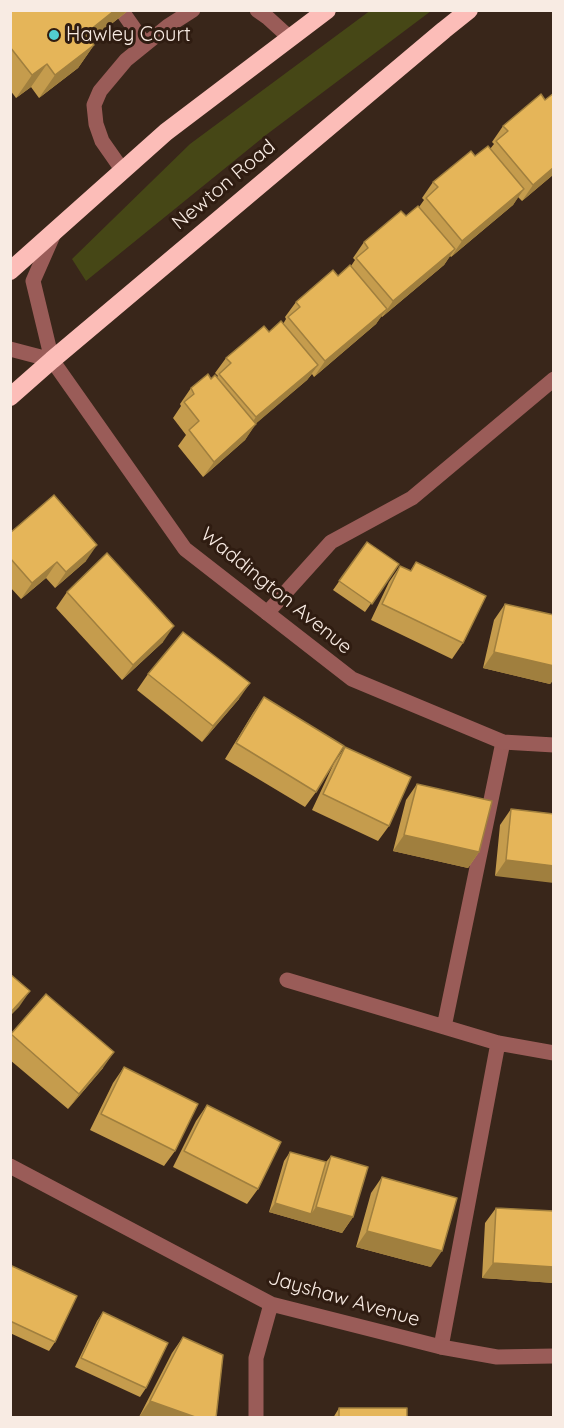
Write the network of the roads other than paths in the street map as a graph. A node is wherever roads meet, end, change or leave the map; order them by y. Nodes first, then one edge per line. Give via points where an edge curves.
1 (193, 10) edge
2 (257, 10) edge
3 (327, 10) edge
4 (470, 10) edge
5 (124, 14) dead end
6 (290, 38) junction
7 (145, 44) junction
8 (123, 171) junction
9 (56, 230) junction
10 (10, 271) edge
11 (10, 349) edge
12 (52, 360) junction
13 (554, 379) edge
14 (10, 397) edge
15 (267, 612) junction
16 (503, 742) junction
17 (554, 745) edge
18 (287, 980) dead end
19 (444, 1027) junction
20 (498, 1043) junction
21 (554, 1053) edge
22 (10, 1166) edge
23 (271, 1304) junction
24 (441, 1347) junction
25 (554, 1356) edge
26 (256, 1418) edge

1 - 7 street
2 - 6 street
3 - 6 highway
4 - 12 highway, Newton Road
5 - 7 street
6 - 8 highway via 166,132
7 - 8 street via 100,91 94,105 102,141
8 - 9 highway
9 - 10 highway
9 - 12 street, Waddington Avenue via 33,281
11 - 12 street
12 - 14 highway, Newton Road
12 - 15 street, Waddington Avenue via 185,549
13 - 15 street via 412,498 332,542
15 - 16 street, Waddington Avenue via 352,679
16 - 17 street, Waddington Avenue
16 - 19 street
18 - 19 street
19 - 20 street
20 - 21 street
20 - 24 street
22 - 23 street, Jayshaw Avenue
23 - 24 street, Jayshaw Avenue
23 - 26 street via 256,1358
24 - 25 street, Jayshaw Avenue via 496,1357

